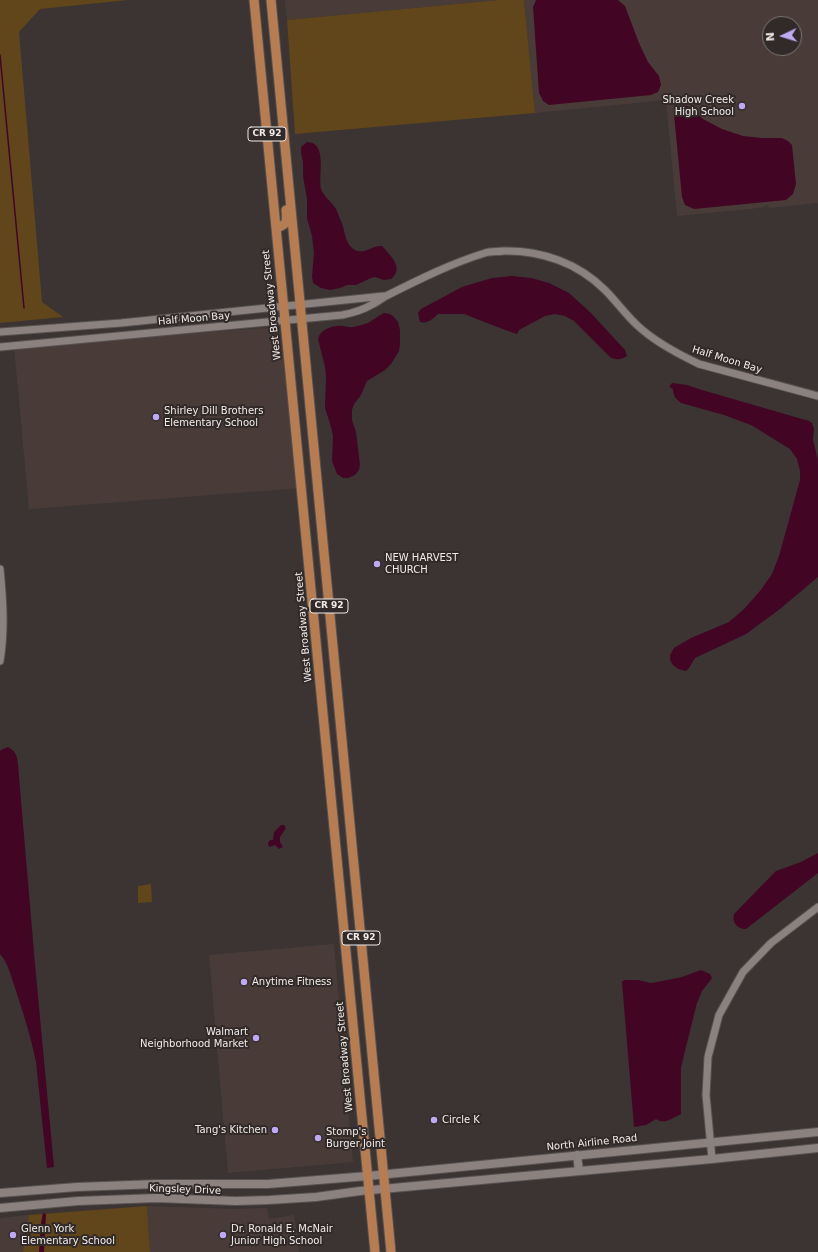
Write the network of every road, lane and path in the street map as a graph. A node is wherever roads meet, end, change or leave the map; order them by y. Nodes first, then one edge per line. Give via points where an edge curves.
1 (254, 0) edge
2 (271, 0) edge
3 (289, 181) junction
4 (276, 228) junction
5 (386, 296) junction
6 (301, 305) junction
7 (283, 307) junction
8 (222, 312) junction
9 (302, 319) junction
10 (284, 321) junction
11 (224, 327) junction
12 (0, 332) edge
13 (0, 347) edge
14 (818, 396) edge
15 (0, 569) edge
16 (0, 661) edge
17 (818, 906) edge
18 (818, 1132) edge
19 (710, 1142) junction
20 (818, 1148) edge
21 (577, 1155) junction
22 (712, 1159) junction
23 (579, 1171) junction
24 (384, 1175) junction
25 (368, 1176) junction
26 (157, 1184) junction
27 (385, 1189) junction
28 (369, 1190) junction
29 (21, 1191) junction
30 (0, 1193) edge
31 (157, 1198) junction
32 (22, 1205) junction
33 (0, 1208) edge
34 (375, 1252) edge
35 (391, 1252) edge

1 - 4 main road, West Broadway Street / CR 92
2 - 3 main road, CR 92
3 - 4 main road via 287,220 284,226
3 - 6 main road, CR 92
4 - 7 main road, West Broadway Street / CR 92
5 - 6 street, Half Moon Bay
5 - 9 street, Half Moon Bay via 354,313
5 - 14 street, Half Moon Bay via 454,264 487,252 537,253 556,258 586,275 604,289 638,326 682,356 699,364
6 - 7 street, Half Moon Bay
6 - 9 main road, CR 92
7 - 8 street, Half Moon Bay
7 - 10 main road, West Broadway Street / CR 92
8 - 11 street
8 - 12 street, Half Moon Bay
9 - 10 street, Half Moon Bay
9 - 24 main road, CR 92
10 - 11 street, Half Moon Bay
10 - 25 main road, West Broadway Street / CR 92
11 - 13 street, Half Moon Bay
15 - 16 street via 3,622
17 - 19 street via 771,943 742,972 719,1015 708,1057 706,1094
18 - 19 main road, North Airline Road
19 - 21 main road, North Airline Road
19 - 22 street
20 - 22 main road
21 - 23 main road
21 - 24 main road, North Airline Road
22 - 23 main road
23 - 27 main road
24 - 25 main road, North Airline Road
24 - 27 main road, CR 92
25 - 26 main road, Kingsley Drive via 268,1184
25 - 28 main road, West Broadway Street / CR 92
26 - 29 main road, Kingsley Drive
26 - 31 main road
27 - 28 main road
27 - 35 main road, CR 92
28 - 31 main road, Kingsley Drive via 236,1201
28 - 34 main road, West Broadway Street / CR 92
29 - 30 main road, Kingsley Drive
29 - 32 main road
31 - 32 main road, Kingsley Drive
32 - 33 main road, Kingsley Drive

